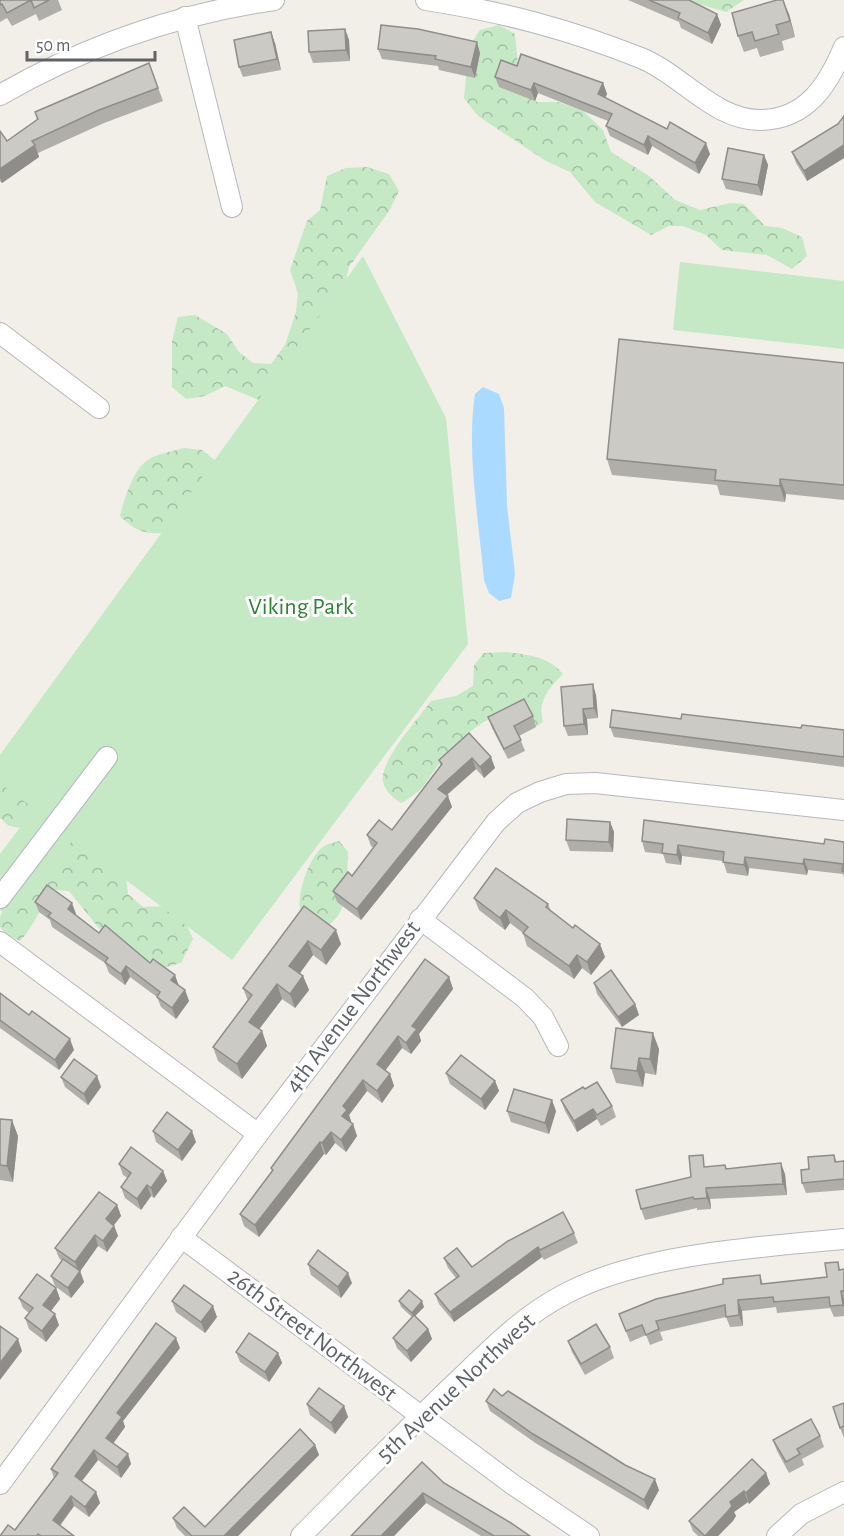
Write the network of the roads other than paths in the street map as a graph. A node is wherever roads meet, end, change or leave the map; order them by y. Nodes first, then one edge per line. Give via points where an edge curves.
1 (274, 0) edge
2 (426, 0) edge
3 (185, 17) junction
4 (844, 47) edge
5 (0, 95) edge
6 (232, 207) dead end
7 (0, 333) edge
8 (99, 408) dead end
9 (107, 757) dead end
10 (844, 810) edge
11 (0, 898) edge
12 (420, 919) junction
13 (0, 942) edge
14 (558, 1046) dead end
15 (258, 1134) junction
16 (181, 1237) junction
17 (844, 1239) edge
18 (421, 1416) junction
19 (0, 1484) edge
20 (844, 1492) edge
21 (301, 1536) edge
22 (589, 1536) edge
23 (777, 1536) edge

1 - 3 street
2 - 4 street via 559,27 659,67 741,119 774,119 802,109 826,85
3 - 5 street via 89,50
3 - 6 street
7 - 8 street
9 - 11 street
10 - 12 street, 4th Avenue Northwest via 595,783 566,784 517,804 496,822
12 - 14 street via 525,998 543,1017
12 - 15 street, 4th Avenue Northwest
13 - 15 street
15 - 16 street, 4th Avenue Northwest
16 - 18 street, 26th Street Northwest
16 - 19 street, 4th Avenue Northwest
17 - 18 street, 5th Avenue Northwest via 705,1255 593,1281 564,1294 503,1337
18 - 21 street, 5th Avenue Northwest
18 - 22 street, 26th Street Northwest
20 - 23 street via 801,1514

